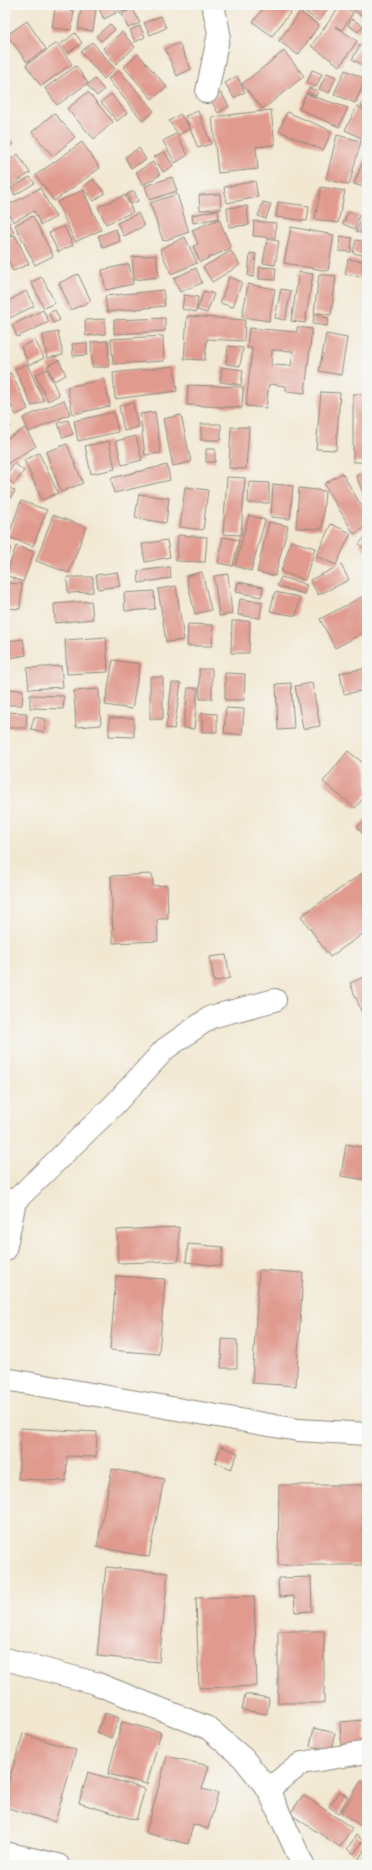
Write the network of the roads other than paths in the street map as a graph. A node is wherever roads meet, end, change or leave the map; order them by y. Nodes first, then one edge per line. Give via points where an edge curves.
1 (213, 5) edge
2 (206, 92) dead end
3 (275, 1000) dead end
4 (10, 1200) edge
5 (5, 1250) edge
6 (5, 1379) edge
7 (367, 1434) edge
8 (5, 1659) edge
9 (367, 1752) edge
10 (268, 1789) junction
11 (5, 1853) edge
12 (58, 1865) edge
13 (303, 1865) edge

1 - 2 street via 219,33
3 - 4 street via 211,1017 165,1049 113,1106
4 - 5 street
6 - 7 street via 298,1430
8 - 10 street via 95,1683 208,1728 242,1758
9 - 10 street via 302,1763
10 - 13 street
11 - 12 street

